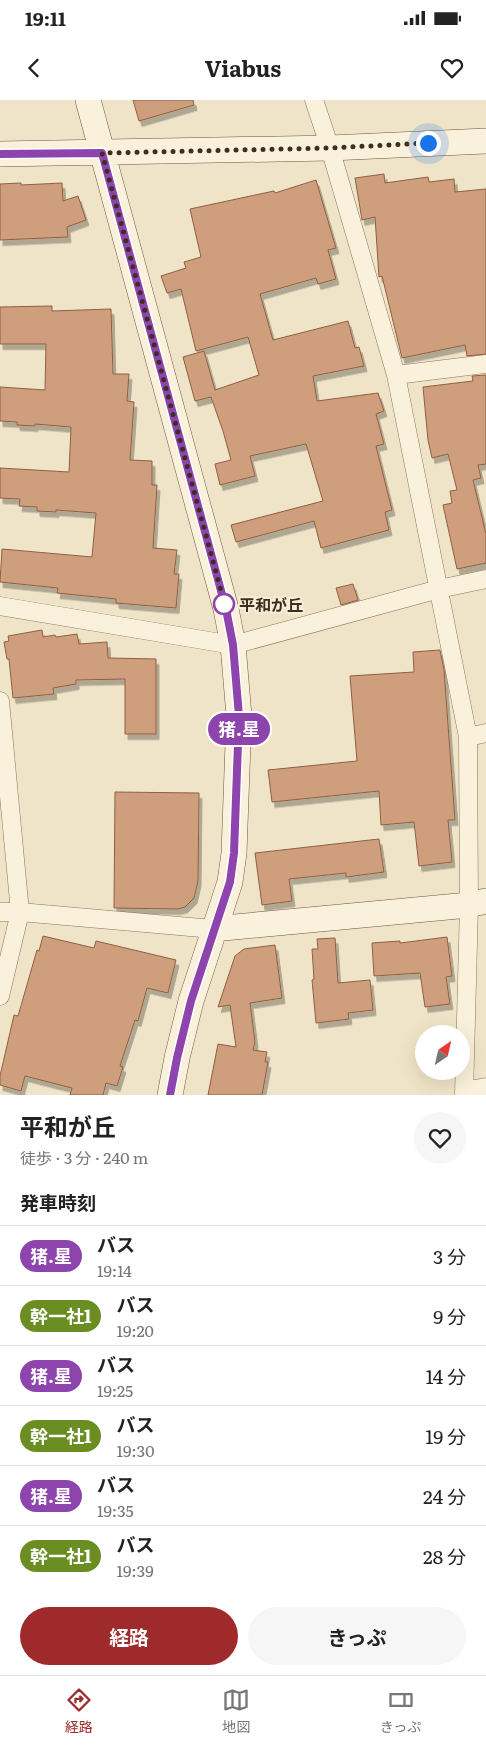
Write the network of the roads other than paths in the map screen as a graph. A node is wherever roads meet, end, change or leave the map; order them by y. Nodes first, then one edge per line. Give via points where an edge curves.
1 (88, 100) edge
2 (314, 100) edge
3 (486, 141) edge
4 (330, 148) junction
5 (102, 153) junction
6 (0, 154) edge
7 (486, 364) edge
8 (396, 375) junction
9 (486, 579) edge
10 (439, 589) junction
11 (0, 606) edge
12 (233, 645) junction
13 (0, 701) edge
14 (486, 733) edge
15 (468, 737) junction
16 (3, 764) edge
17 (477, 903) edge
18 (0, 912) edge
19 (20, 912) junction
20 (213, 929) junction
21 (0, 996) edge
22 (486, 1087) edge
23 (464, 1093) edge
24 (170, 1095) edge

1 - 5 street
2 - 4 street
3 - 4 street
4 - 5 street
4 - 8 street
5 - 6 street
5 - 12 street
7 - 8 street
8 - 10 street
9 - 10 street
10 - 12 street
10 - 15 street
11 - 12 street
12 - 20 street via 239,716 234,853 230,882
13 - 16 street
14 - 15 street
15 - 17 street
16 - 19 street
17 - 20 street
17 - 23 street
18 - 19 street
19 - 20 street
19 - 21 street
20 - 24 street via 191,1001
22 - 23 street

